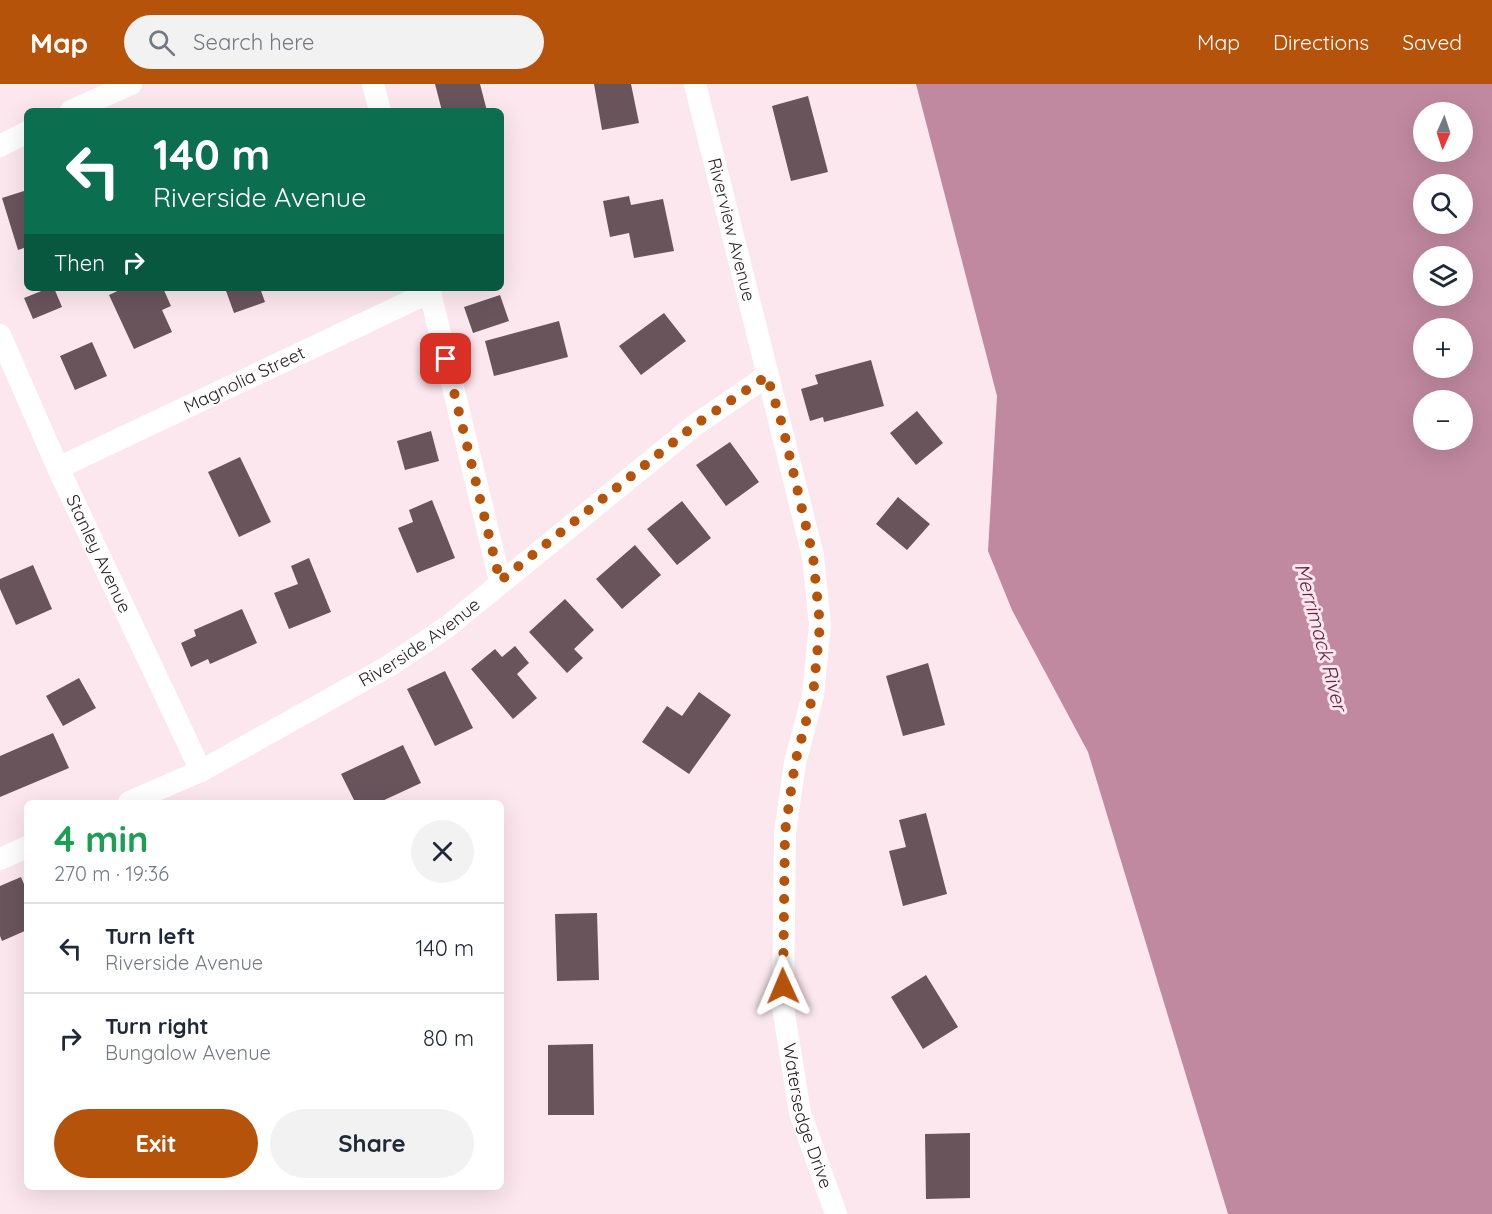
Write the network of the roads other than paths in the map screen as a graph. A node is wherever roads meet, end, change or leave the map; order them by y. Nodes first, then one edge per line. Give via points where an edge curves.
1 (131, 84) edge
2 (373, 84) edge
3 (695, 84) edge
4 (78, 108) edge
5 (379, 108) edge
6 (24, 134) edge
7 (0, 146) edge
8 (428, 291) edge
9 (430, 291) edge
10 (0, 335) edge
11 (767, 376) junction
12 (58, 468) junction
13 (500, 581) junction
14 (201, 771) junction
15 (134, 800) edge
16 (24, 849) edge
17 (0, 860) edge
18 (836, 1214) edge

1 - 4 street
2 - 5 street
3 - 11 street, Riverview Avenue
6 - 7 street
8 - 12 street, Magnolia Street
9 - 13 street
10 - 12 street, Stanley Avenue
11 - 13 street, Riverside Avenue via 695,425
11 - 18 street, Watersedge Drive via 813,556 820,625 813,695 795,763 785,832 783,1007 800,1113
12 - 14 street, Stanley Avenue
13 - 14 street, Riverside Avenue via 447,627 388,666
14 - 15 street, Riverside Avenue
16 - 17 street

